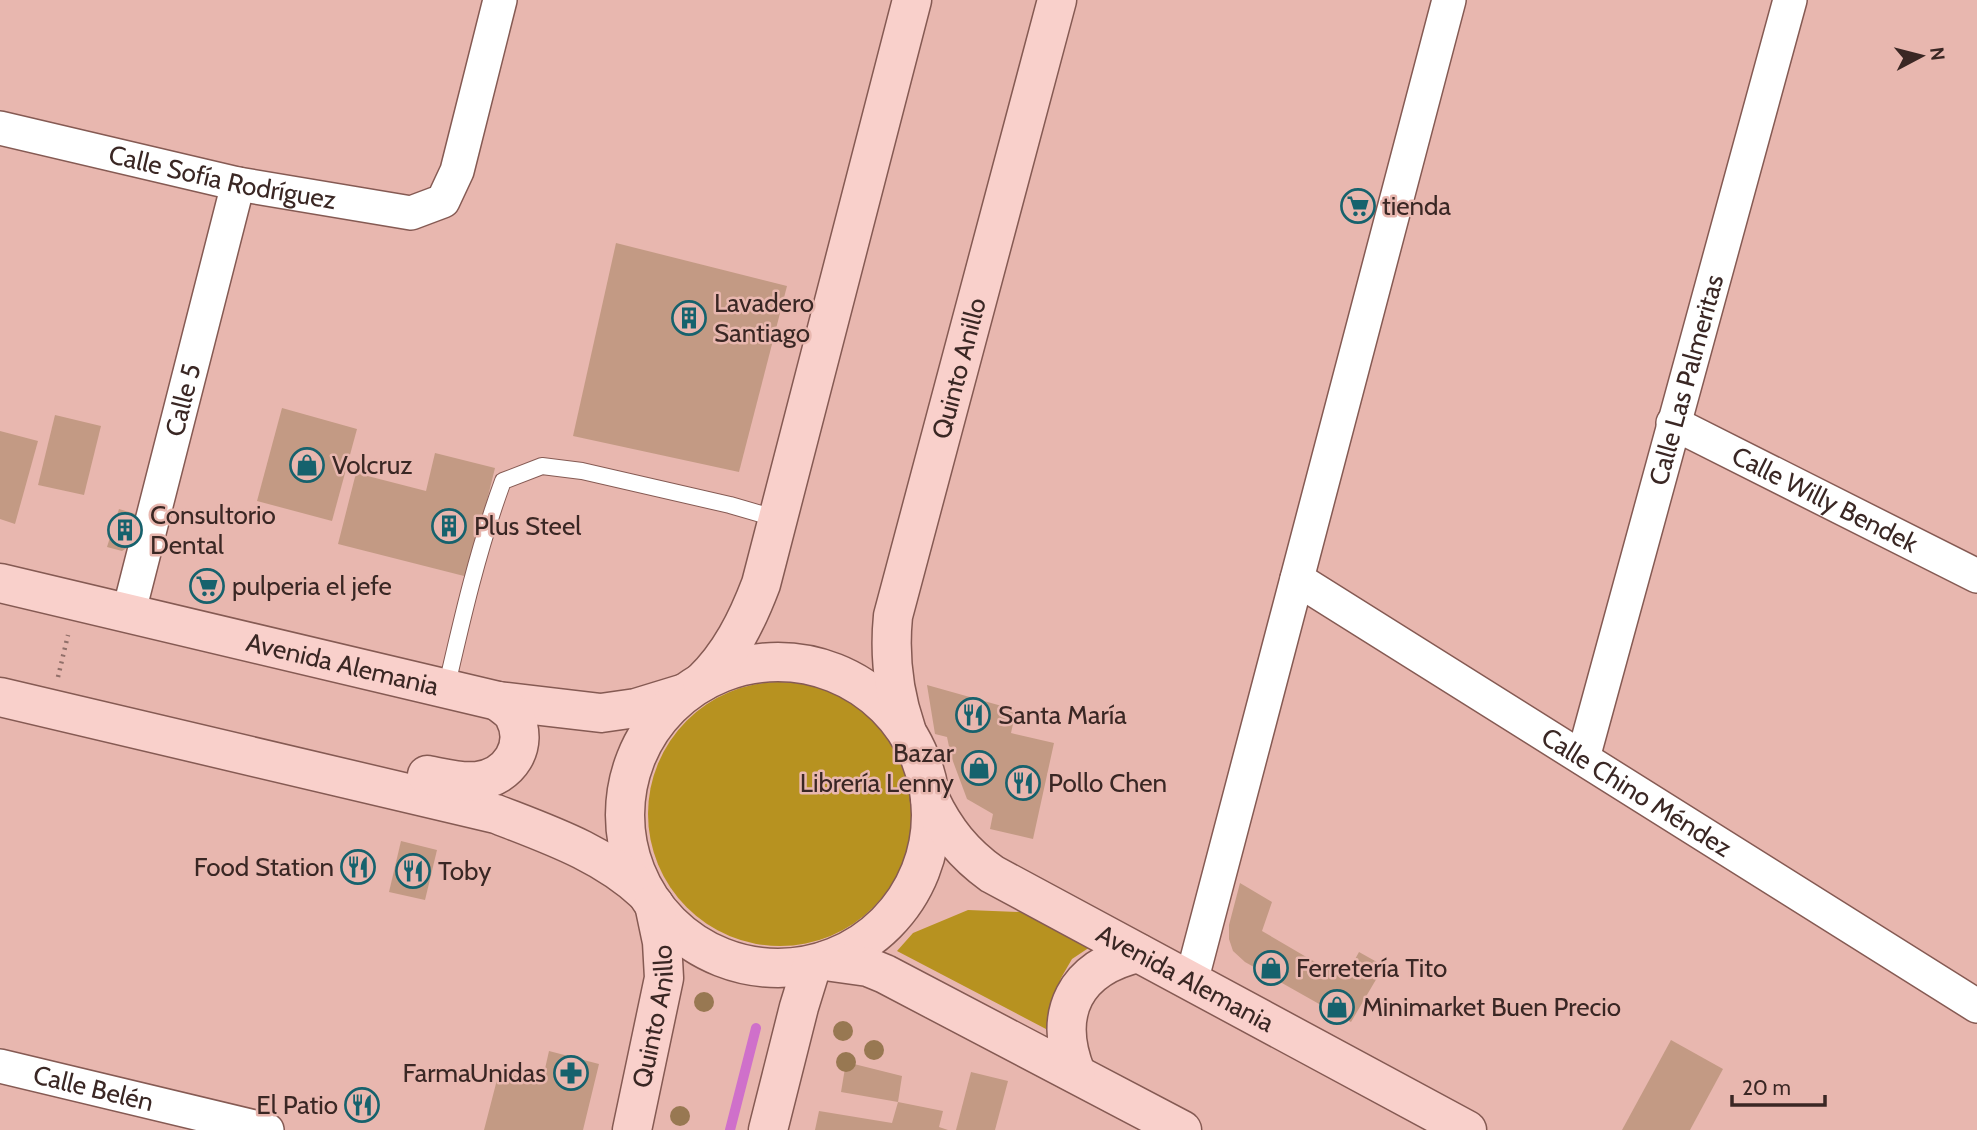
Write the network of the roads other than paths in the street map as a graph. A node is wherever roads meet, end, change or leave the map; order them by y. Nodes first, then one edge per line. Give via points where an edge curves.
1 (500, 0) edge
2 (912, 0) edge
3 (1057, 0) edge
4 (1449, 0) edge
5 (1790, 0) edge
6 (0, 128) edge
7 (238, 184) junction
8 (1672, 423) junction
9 (778, 519) junction
10 (1977, 576) edge
11 (1297, 579) junction
12 (0, 583) edge
13 (128, 615) junction
14 (693, 688) junction
15 (446, 689) junction
16 (0, 697) edge
17 (498, 701) junction
18 (909, 737) junction
19 (225, 749) junction
20 (1583, 758) junction
21 (930, 797) junction
22 (651, 900) junction
23 (1138, 953) junction
24 (819, 963) junction
25 (1191, 982) junction
26 (1977, 1006) edge
27 (0, 1066) edge
28 (1076, 1073) junction
29 (220, 1124) edge
30 (267, 1130) edge
31 (632, 1130) edge
32 (768, 1130) edge
33 (1182, 1130) edge
34 (1467, 1130) edge

1 - 7 street, Calle Sofía Rodríguez via 457,172 443,201 411,213
2 - 9 main road
3 - 18 main road, Quinto Anillo via 893,617 893,686
4 - 11 street
5 - 8 street, Calle Las Palmeritas
6 - 7 street, Calle Sofía Rodríguez
7 - 13 street, Calle 5
8 - 10 street, Calle Willy Bendek
8 - 20 street, Calle Las Palmeritas
9 - 14 main road via 752,608 732,646
9 - 15 lane via 582,471 542,466 503,481 488,521
11 - 20 street, Calle Chino Méndez
11 - 25 street
12 - 13 main road, Avenida Alemania
13 - 15 main road, Avenida Alemania
14 - 17 main road, Avenida Alemania via 636,708 601,713
14 - 18 main road, Avenida Alemania via 758,663 792,663 825,670 866,690
14 - 22 main road via 668,709 639,750 626,799 629,849
15 - 17 main road, Avenida Alemania
16 - 19 main road
17 - 19 main road via 513,714 519,744 504,771 477,781 300,747
18 - 21 main road
19 - 22 main road via 496,814 569,842 629,877
20 - 26 street, Calle Chino Méndez
21 - 23 main road, Avenida Alemania via 939,818 971,859
21 - 24 main road via 923,864 901,907 867,940
22 - 24 main road via 685,937 724,959 790,969
22 - 31 main road, Quinto Anillo via 662,942 664,978
23 - 25 main road, Avenida Alemania
23 - 28 main road via 1096,969 1080,986 1065,1029
24 - 28 main road via 868,967 885,974
24 - 32 main road via 799,1007
25 - 34 main road, Avenida Alemania
27 - 29 street, Calle Belén
28 - 33 main road
29 - 30 street, Calle Belén

